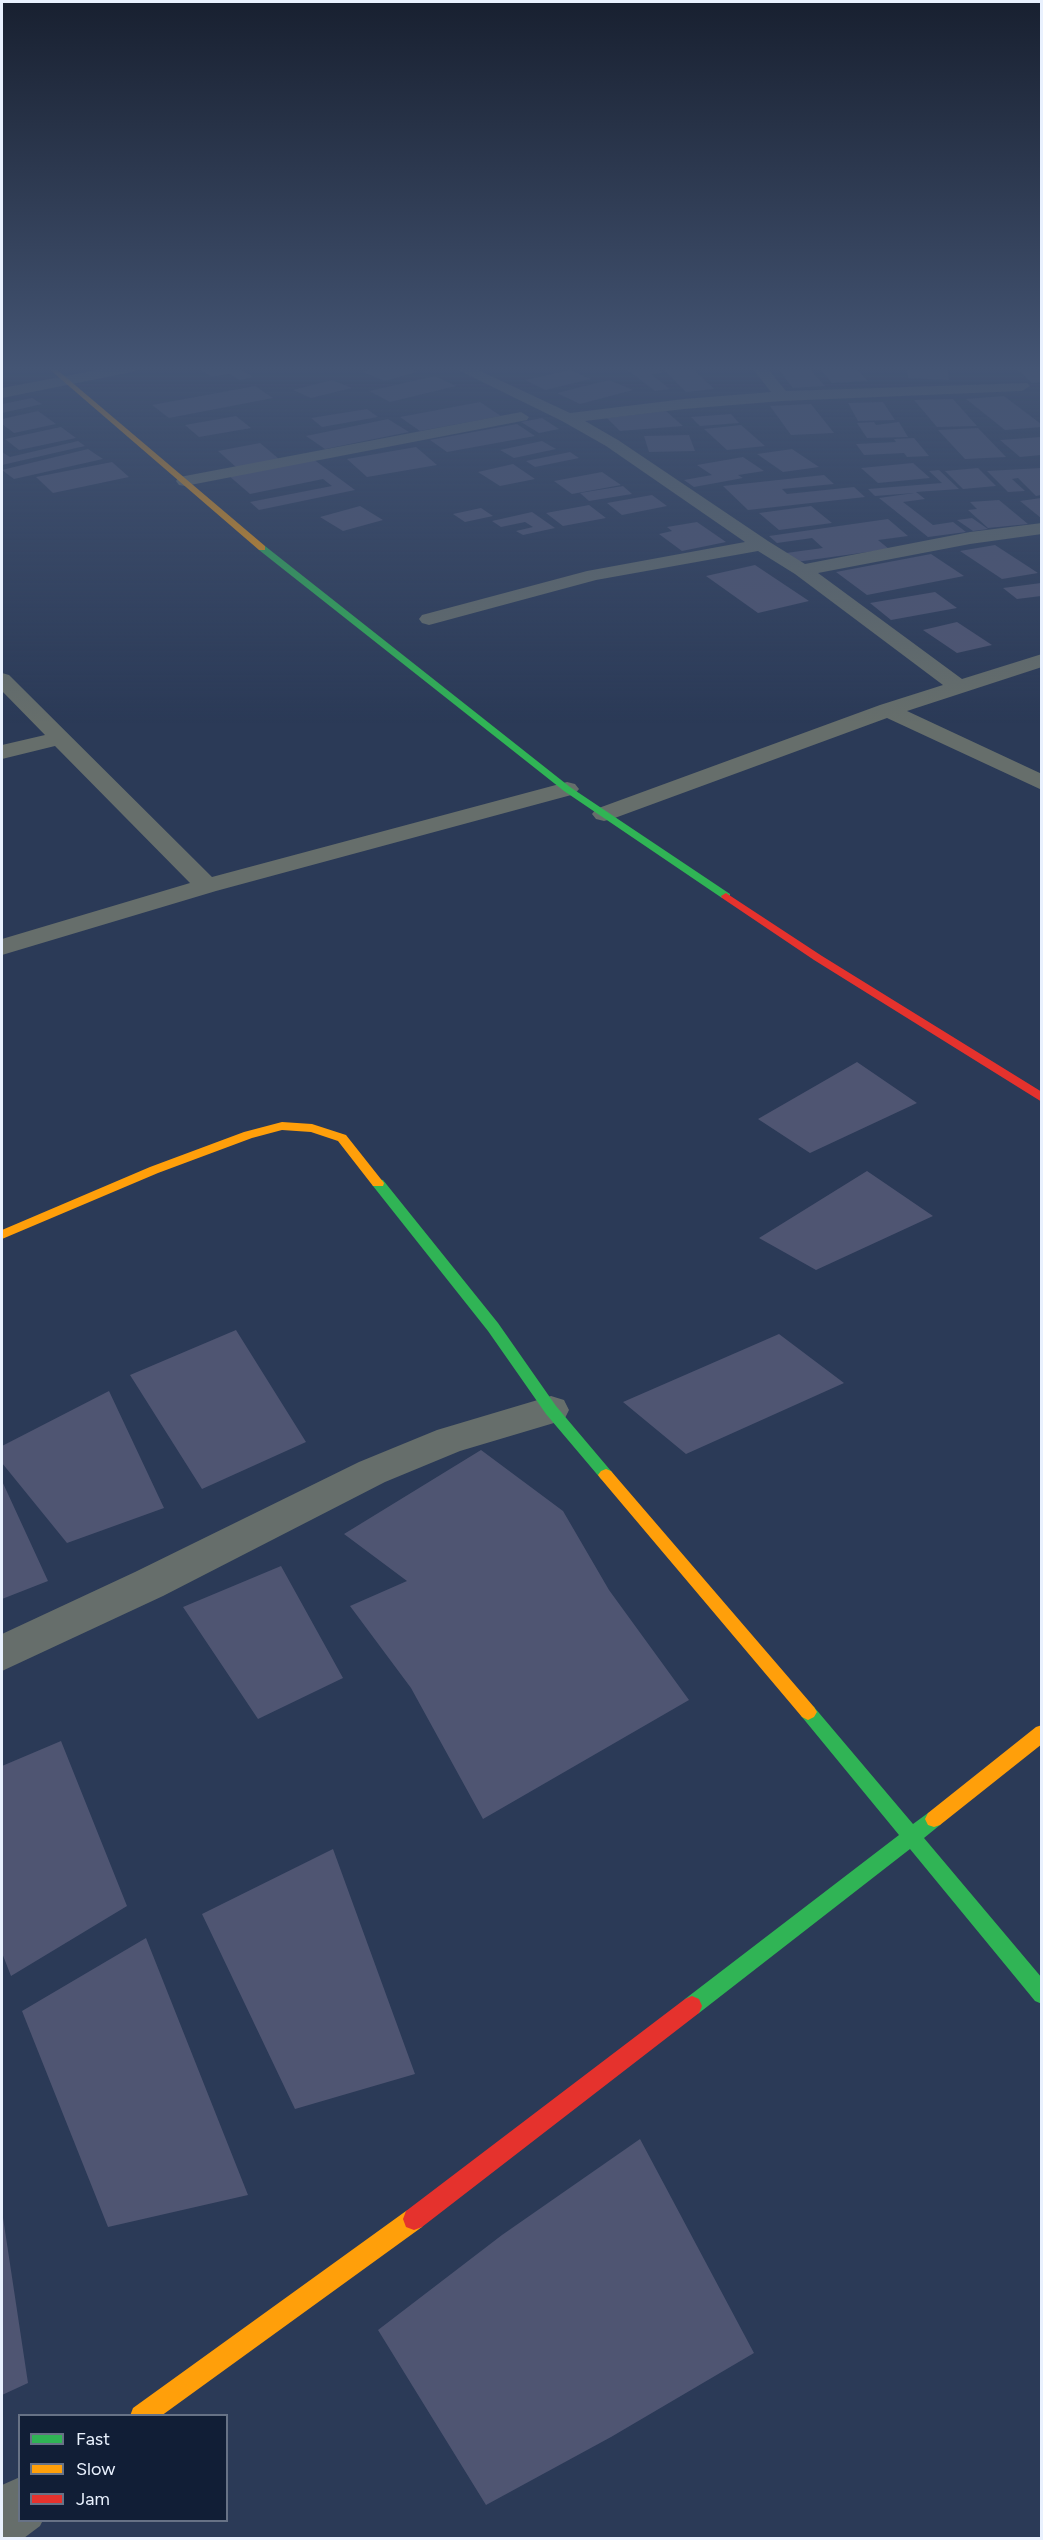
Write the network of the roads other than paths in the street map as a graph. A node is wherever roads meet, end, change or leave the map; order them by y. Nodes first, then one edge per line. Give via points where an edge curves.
1 (192, 487) edge
2 (675, 487) edge
3 (1041, 528) edge
4 (760, 545) junction
5 (802, 570) junction
6 (429, 619) dead end
7 (1041, 660) edge
8 (2, 679) edge
9 (960, 688) junction
10 (888, 710) junction
11 (59, 738) junction
12 (2, 752) edge
13 (1041, 783) edge
14 (567, 789) junction
15 (604, 813) junction
16 (207, 886) junction
17 (2, 947) edge
18 (1041, 1098) edge
19 (2, 1235) edge
20 (551, 1410) junction
21 (2, 1653) edge
22 (1041, 1733) edge
23 (913, 1836) junction
24 (1041, 1994) edge
25 (142, 2414) edge
26 (18, 2507) edge
27 (2, 2519) edge

1 - 14 main road via 309,586
2 - 4 street
3 - 5 street
4 - 5 street
4 - 6 street via 594,575
5 - 9 street
7 - 9 street
8 - 11 street
9 - 10 street
10 - 13 street
10 - 15 street
11 - 12 street
11 - 16 street
14 - 15 main road
14 - 16 street
15 - 18 main road via 818,958
16 - 17 street
19 - 20 main road via 248,1135 282,1126 312,1128 342,1138 493,1327
20 - 21 street via 450,1440 372,1472
20 - 23 main road
22 - 23 main road
23 - 24 main road
23 - 25 main road via 460,2185
26 - 27 street

